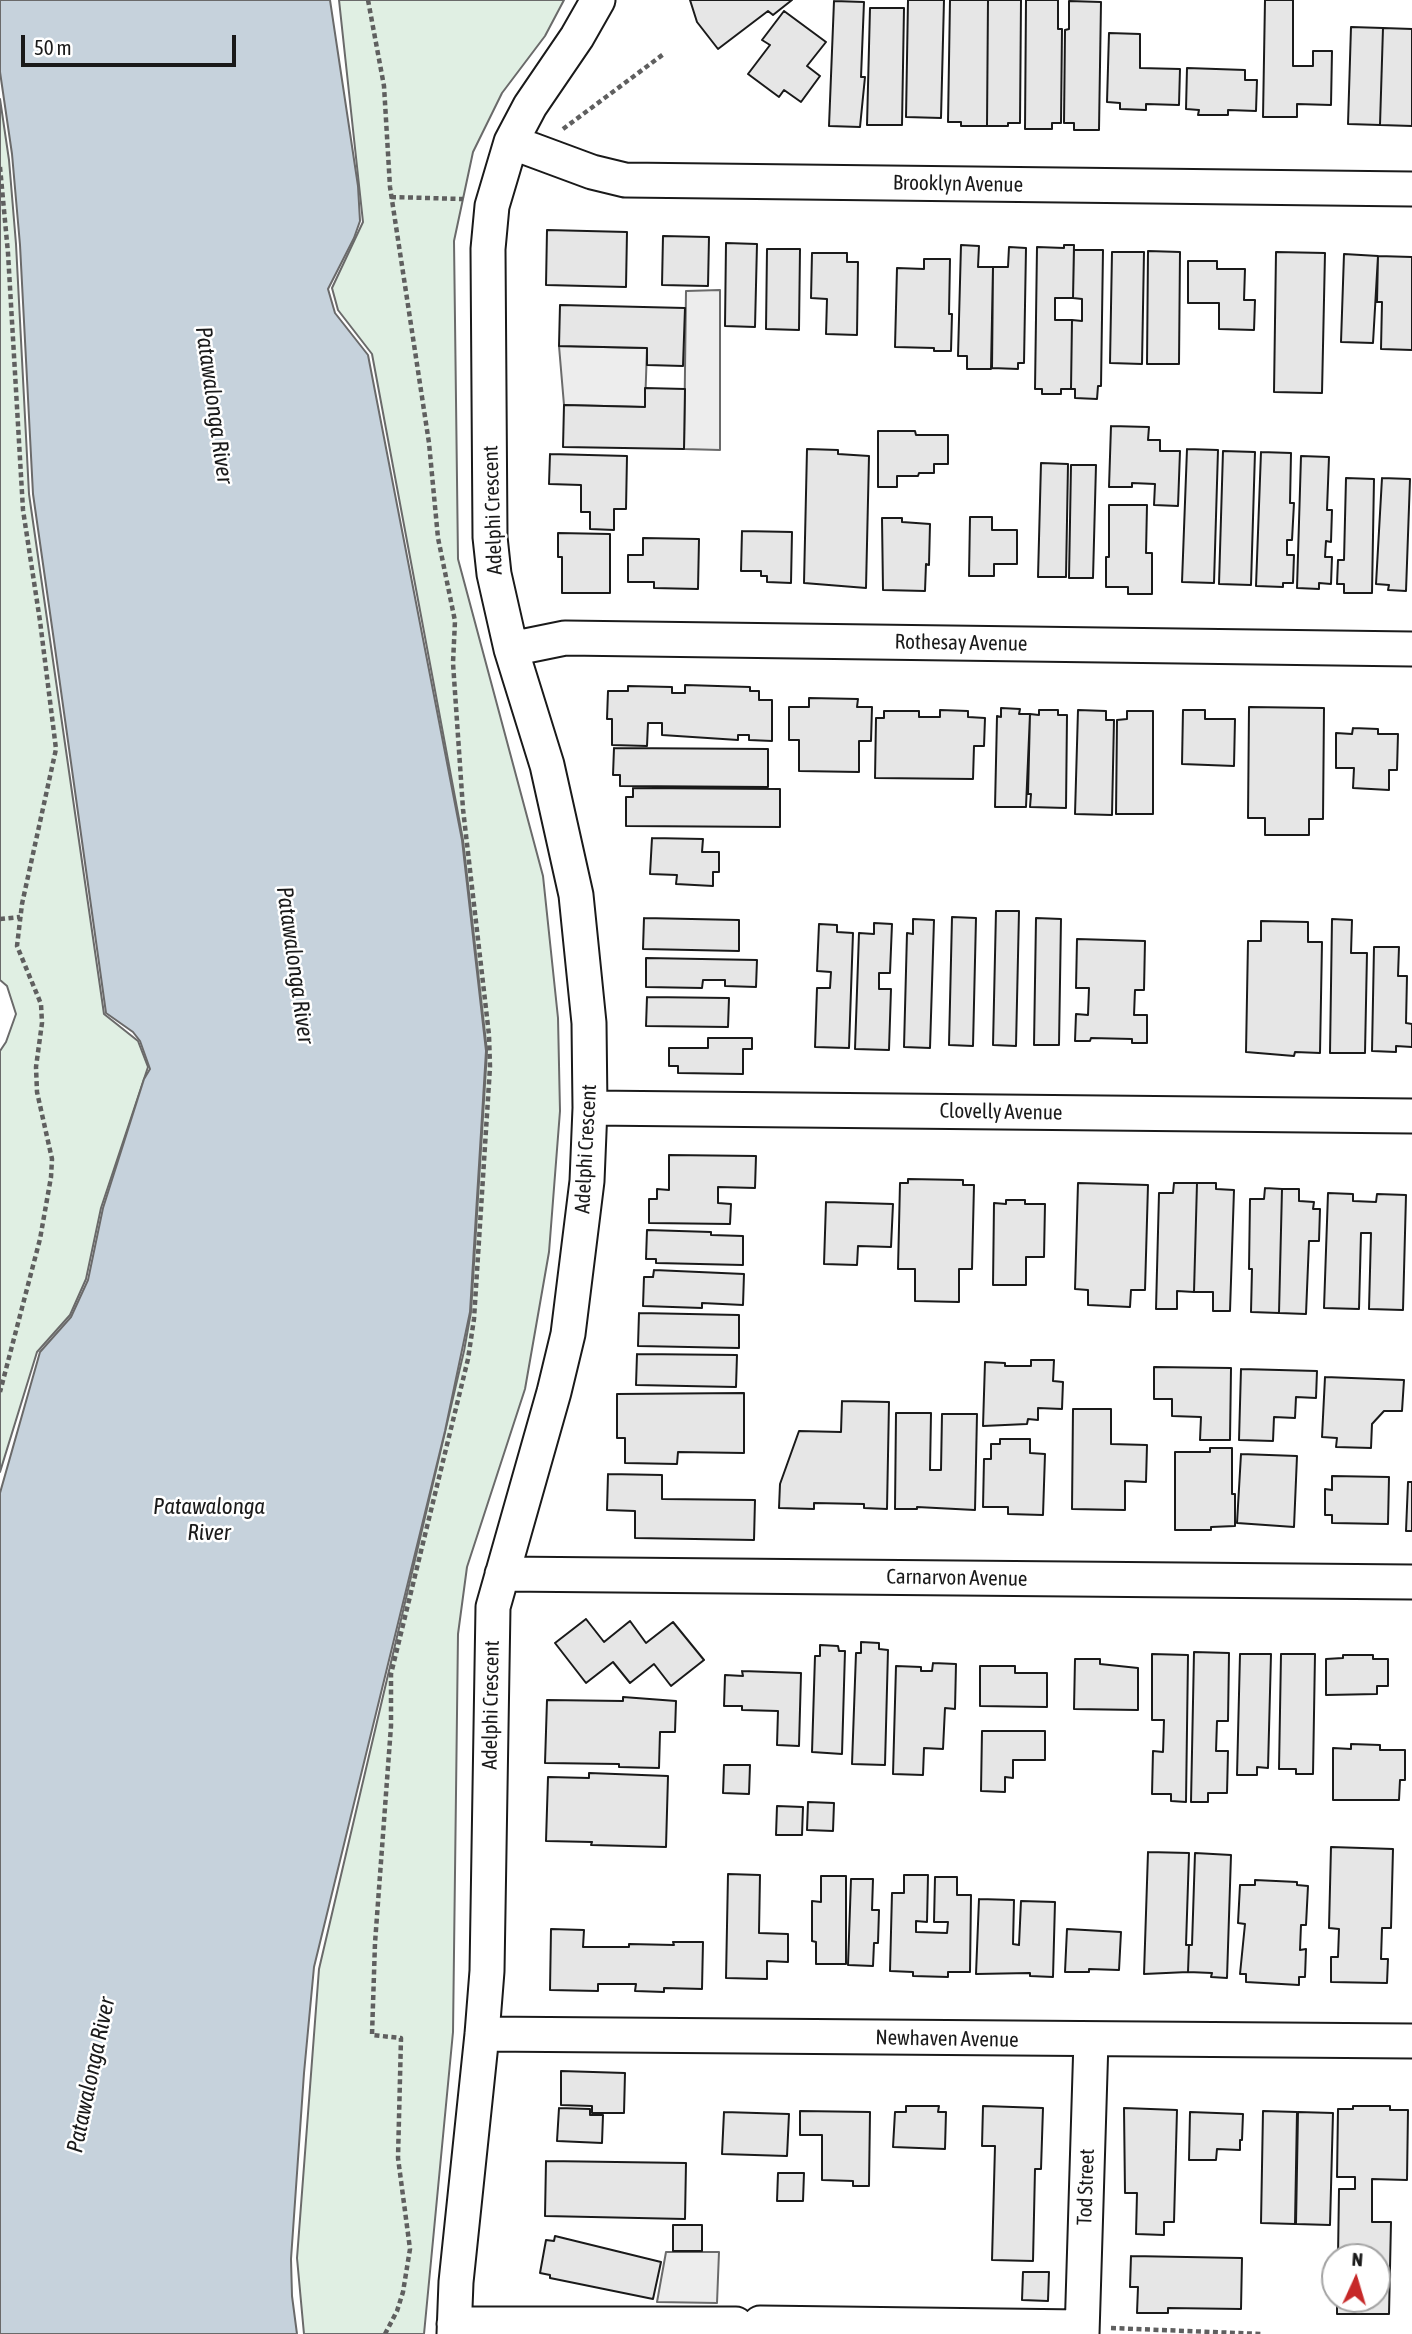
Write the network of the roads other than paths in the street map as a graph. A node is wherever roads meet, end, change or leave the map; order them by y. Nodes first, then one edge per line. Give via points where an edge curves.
1 (598, 0) edge
2 (511, 142) junction
3 (1412, 189) edge
4 (511, 649) junction
5 (1412, 649) edge
6 (590, 1108) junction
7 (1412, 1116) edge
8 (502, 1574) junction
9 (1412, 1582) edge
10 (482, 2034) junction
11 (1091, 2040) junction
12 (1412, 2041) edge
13 (752, 2327) edge
14 (454, 2329) edge
15 (1082, 2330) edge

1 - 2 street, Adelphi Crescent
2 - 3 street, Brooklyn Avenue via 625,180
2 - 4 street, Adelphi Crescent via 492,206 488,249 490,537
4 - 5 street, Rothesay Avenue via 565,638
4 - 6 street, Adelphi Crescent via 548,765 576,895 589,1023
6 - 7 street, Clovelly Avenue
6 - 8 street, Adelphi Crescent via 587,1181 568,1334
8 - 9 street, Carnarvon Avenue
8 - 10 street, Adelphi Crescent via 493,1606
10 - 11 street, Newhaven Avenue
10 - 14 street, Adelphi Crescent
11 - 12 street, Newhaven Avenue
11 - 15 street, Tod Street
13 - 14 street
13 - 15 street

